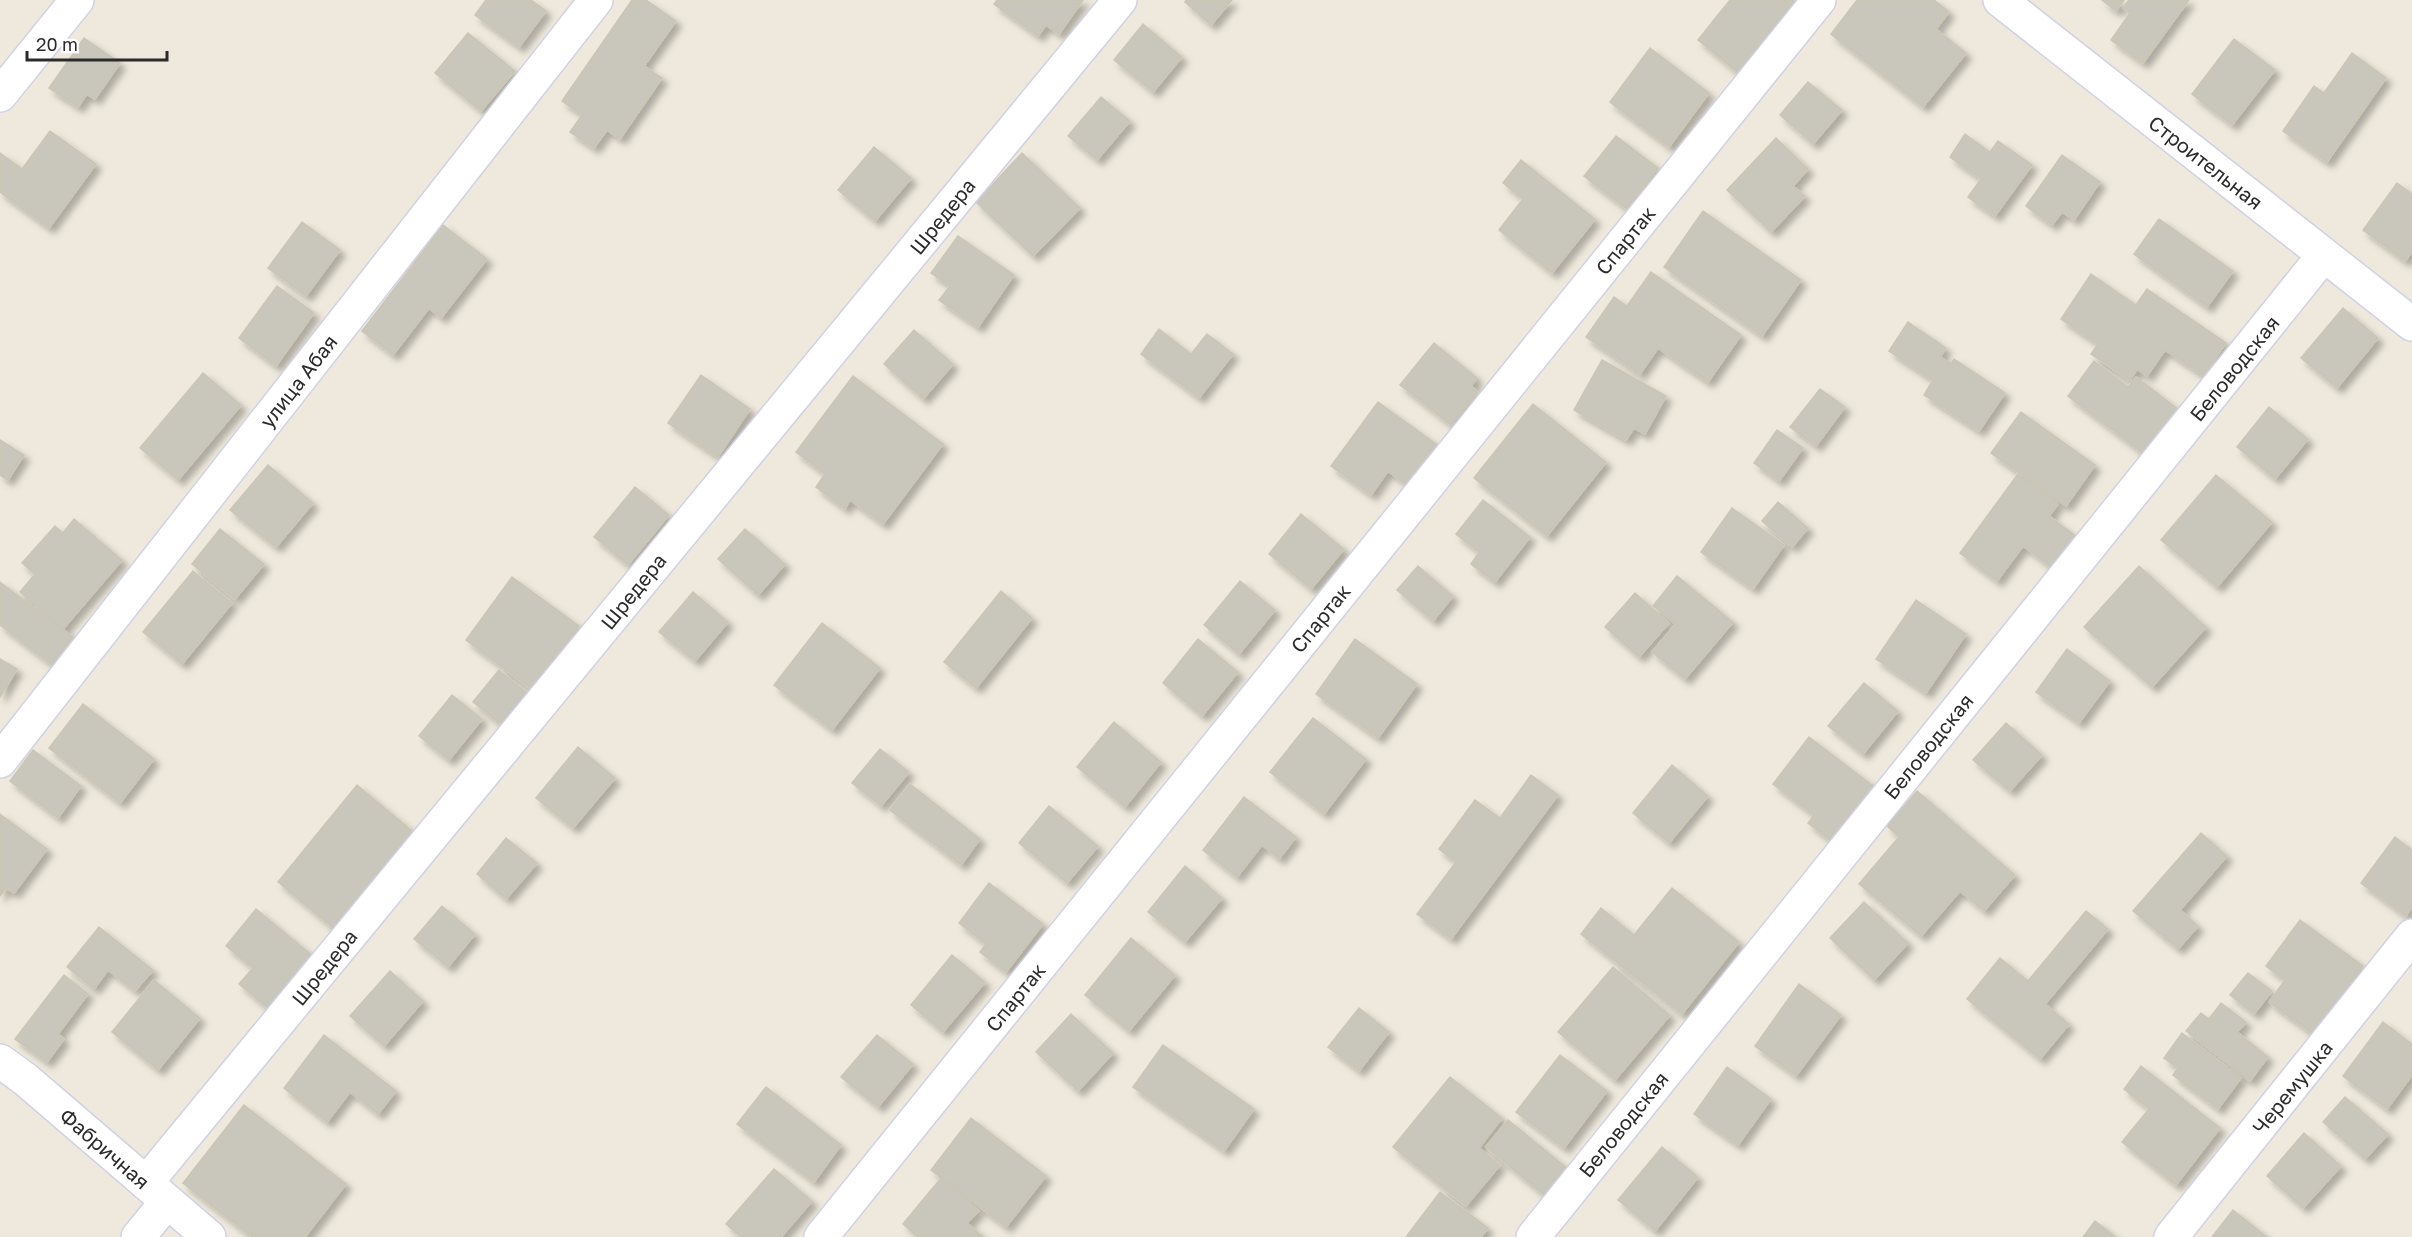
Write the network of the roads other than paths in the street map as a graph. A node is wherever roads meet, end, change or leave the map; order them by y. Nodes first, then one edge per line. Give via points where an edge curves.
1 (77, 0) edge
2 (596, 0) edge
3 (1120, 0) edge
4 (1819, 0) edge
5 (2000, 0) edge
6 (0, 95) edge
7 (2324, 255) junction
8 (2412, 324) edge
9 (0, 761) edge
10 (2412, 936) edge
11 (0, 1061) edge
12 (156, 1193) junction
13 (138, 1237) edge
14 (209, 1237) edge
15 (821, 1237) edge
16 (1533, 1237) edge
17 (2171, 1237) edge

1 - 6 street
2 - 9 street, улица Абая
3 - 12 street, Шредера
4 - 15 street, Спартак
5 - 7 street, Строительная
7 - 8 street, Строительная
7 - 16 street, Беловодская
10 - 17 street, Черемушка
11 - 12 street, Фабричная
12 - 13 street, Шредера
12 - 14 street, Фабричная

